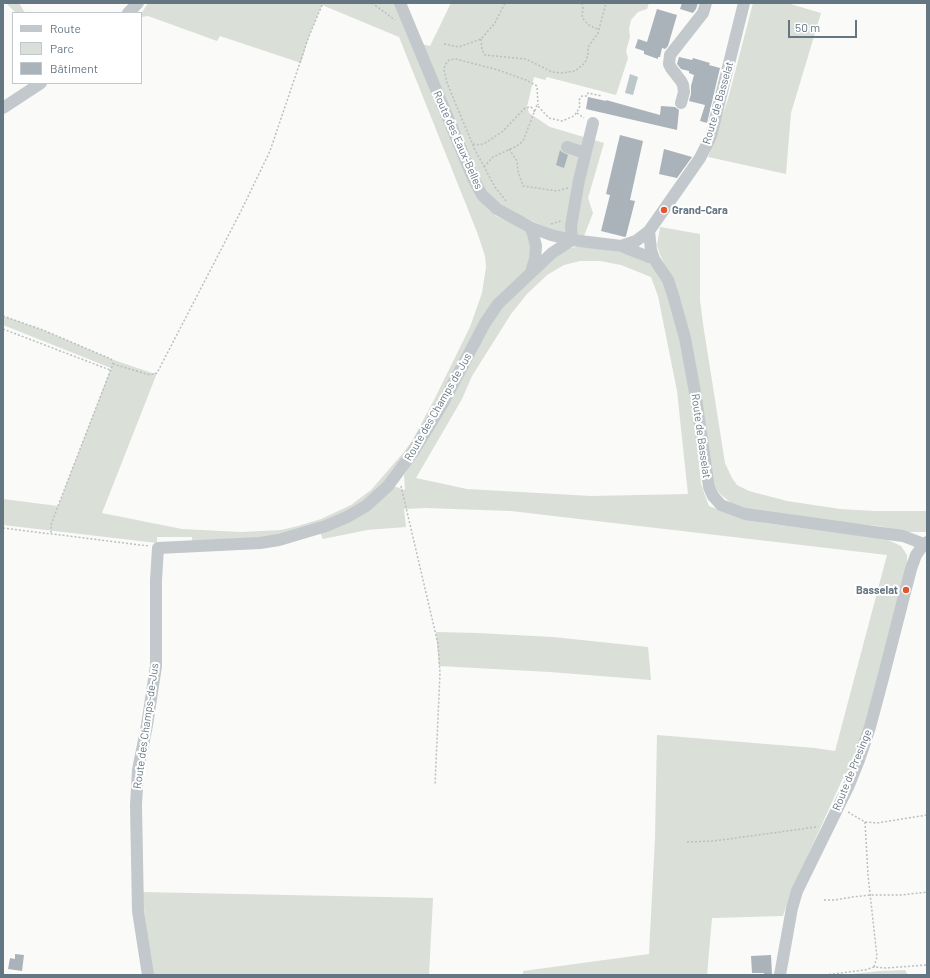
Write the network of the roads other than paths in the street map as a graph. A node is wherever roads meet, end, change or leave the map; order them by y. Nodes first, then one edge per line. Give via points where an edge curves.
1 (138, 3) edge
2 (400, 3) edge
3 (706, 3) edge
4 (742, 3) edge
5 (129, 12) edge
6 (39, 84) edge
7 (681, 103) dead end
8 (3, 108) edge
9 (592, 123) dead end
10 (567, 147) dead end
11 (585, 153) junction
12 (530, 227) junction
13 (650, 231) junction
14 (572, 240) junction
15 (621, 246) junction
16 (654, 259) junction
17 (531, 272) junction
18 (925, 543) edge
19 (158, 548) joint
20 (148, 975) edge
21 (780, 975) edge

1 - 5 street
2 - 12 street, Route des Eaux-Belles via 482,195 496,209
3 - 7 street via 703,13 670,55 670,68 683,85
4 - 13 street, Route de Basselat via 711,136 700,158
6 - 8 street
9 - 11 street
10 - 11 street
11 - 14 street via 572,219
12 - 14 street, Route des Eaux-Belles
12 - 17 street via 536,246
13 - 15 street, Route des Eaux-Belles via 636,241
13 - 16 street, Route de Basselat via 649,241
14 - 15 street, Route des Eaux-Belles
14 - 17 street, Route des Champs de Jus via 552,253
15 - 16 street
16 - 18 street, Route de Basselat via 674,294 691,367 707,482 716,501 745,514 903,536
17 - 19 street, Route des Champs de Jus via 505,296 488,319 414,452 380,494 366,506 311,532 279,540
18 - 21 street, Route de Presinge via 911,569 870,727 849,785 797,891
19 - 20 street, Route des Champs-de-Jus via 156,666 138,770 136,805 138,911

